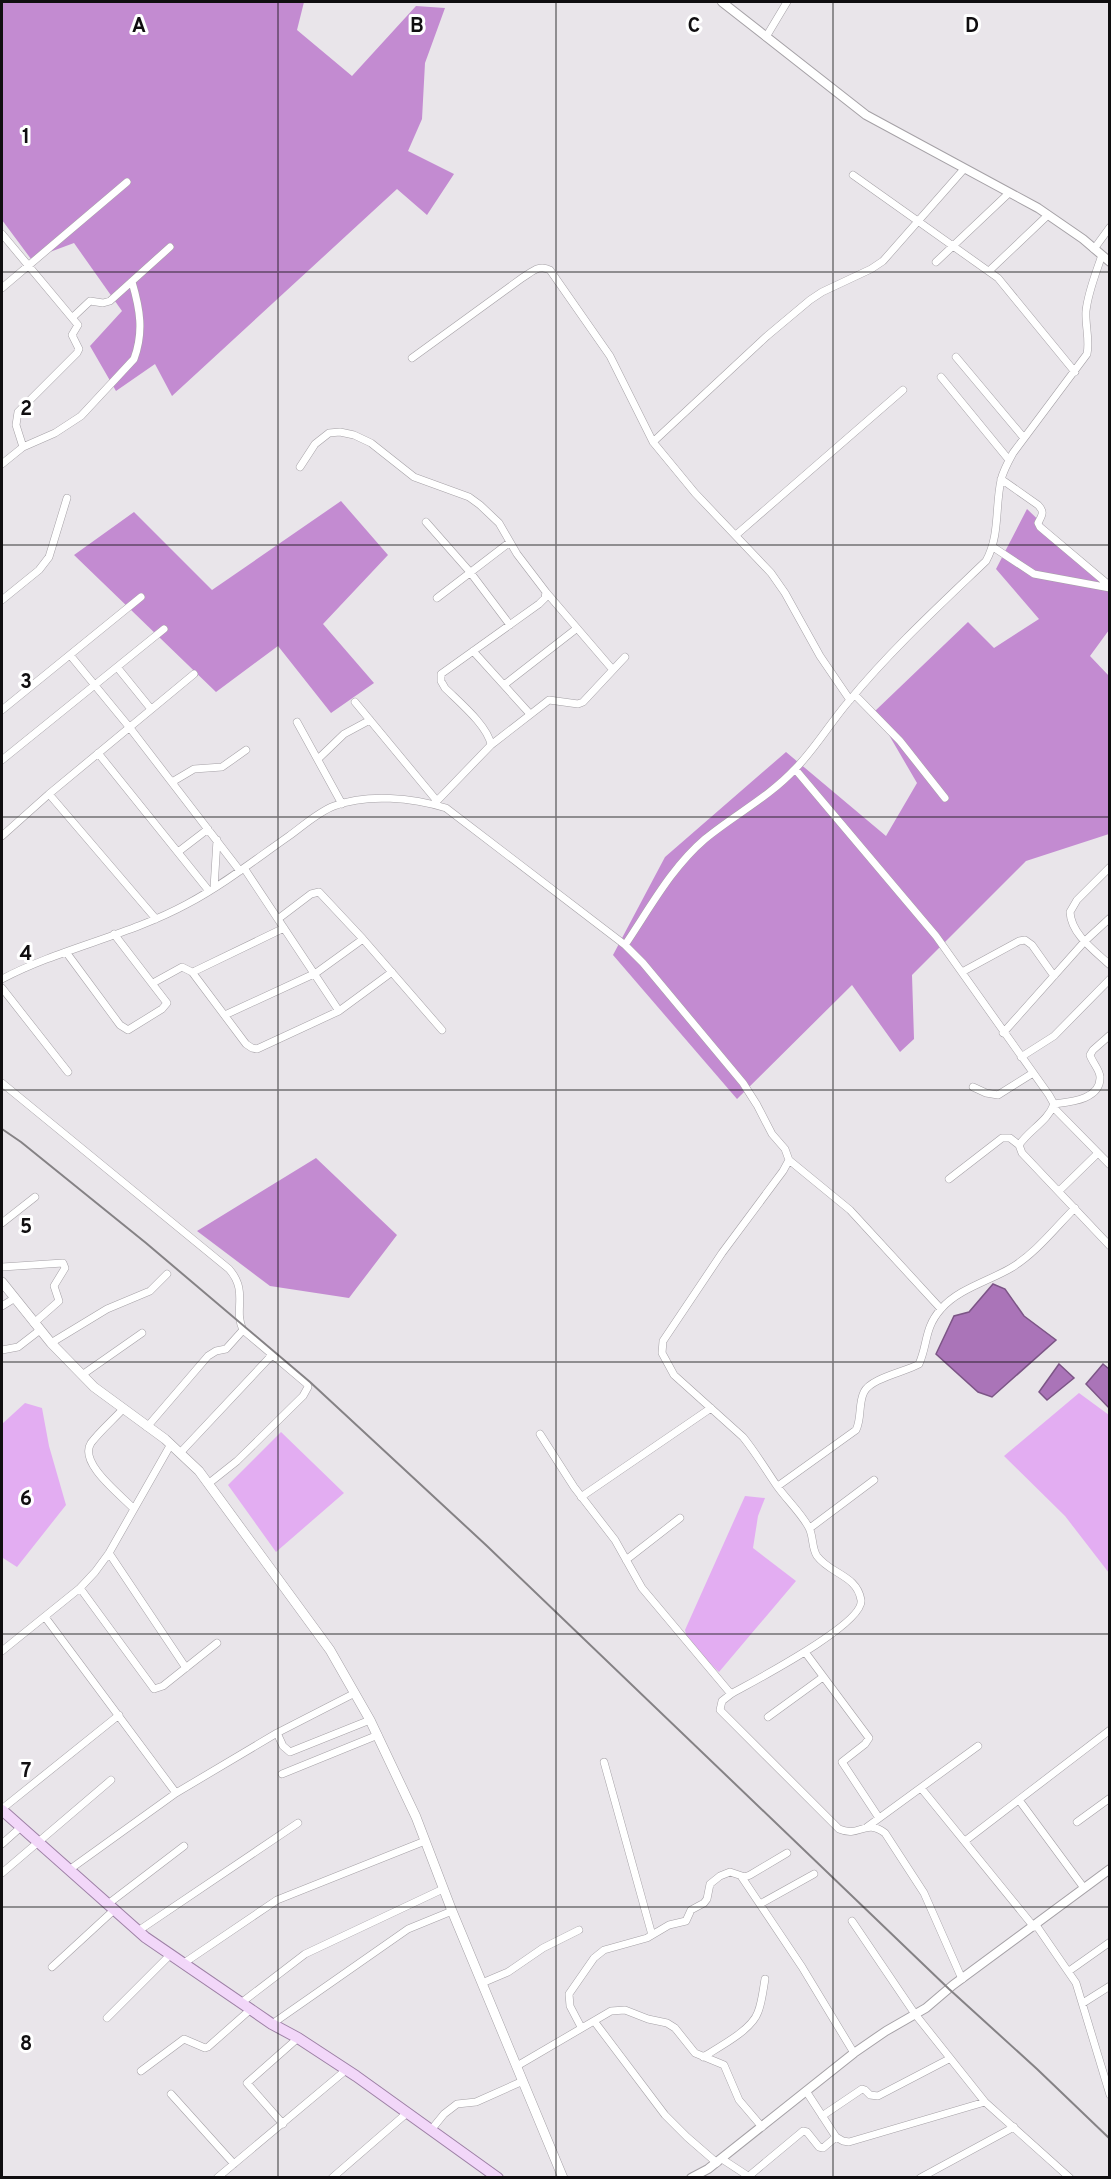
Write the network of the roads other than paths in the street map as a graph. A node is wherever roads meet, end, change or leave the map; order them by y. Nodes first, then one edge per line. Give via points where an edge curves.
1 (722, 2) edge
2 (787, 2) edge
3 (766, 37) junction
4 (964, 169) junction
5 (854, 175) dead end
6 (127, 182) dead end
7 (1009, 193) junction
8 (1048, 215) junction
9 (917, 222) junction
10 (1110, 226) edge
11 (2, 234) edge
12 (954, 245) junction
13 (170, 247) dead end
14 (1098, 252) junction
15 (936, 262) dead end
16 (1110, 262) edge
17 (27, 266) junction
18 (989, 271) junction
19 (132, 282) junction
20 (2, 288) edge
21 (73, 317) junction
22 (956, 357) dead end
23 (412, 358) dead end
24 (1075, 372) junction
25 (941, 377) dead end
26 (903, 390) dead end
27 (1024, 438) junction
28 (653, 442) junction
29 (23, 447) junction
30 (1010, 459) junction
31 (2, 464) edge
32 (300, 467) dead end
33 (1001, 479) junction
34 (67, 498) dead end
35 (426, 522) dead end
36 (736, 535) junction
37 (510, 542) junction
38 (993, 547) junction
39 (470, 572) junction
40 (1110, 587) edge
41 (546, 592) junction
42 (141, 597) dead end
43 (437, 597) dead end
44 (2, 600) edge
45 (510, 625) junction
46 (164, 629) dead end
47 (576, 629) junction
48 (473, 651) junction
49 (70, 655) junction
50 (624, 657) dead end
51 (117, 667) junction
52 (613, 670) junction
53 (194, 674) dead end
54 (504, 685) junction
55 (94, 686) junction
56 (852, 698) junction
57 (355, 702) dead end
58 (2, 710) edge
59 (151, 710) junction
60 (530, 714) junction
61 (370, 720) junction
62 (297, 722) dead end
63 (129, 728) junction
64 (491, 745) junction
65 (246, 750) dead end
66 (98, 753) junction
67 (318, 759) junction
68 (2, 760) edge
69 (795, 769) junction
70 (172, 782) junction
71 (49, 794) junction
72 (945, 798) dead end
73 (436, 803) junction
74 (339, 805) junction
75 (208, 829) junction
76 (2, 836) edge
77 (217, 840) junction
78 (178, 852) junction
79 (1110, 867) edge
80 (242, 869) junction
81 (212, 890) junction
82 (1110, 918) edge
83 (156, 919) junction
84 (278, 920) junction
85 (284, 928) junction
86 (114, 934) junction
87 (363, 939) junction
88 (1085, 941) junction
89 (625, 945) junction
90 (66, 952) junction
91 (1110, 965) edge
92 (192, 972) junction
93 (392, 972) junction
94 (962, 972) junction
95 (315, 973) junction
96 (1054, 976) junction
97 (2, 979) edge
98 (1110, 979) edge
99 (153, 982) junction
100 (2, 988) edge
101 (339, 1011) junction
102 (225, 1015) junction
103 (442, 1030) dead end
104 (1004, 1033) junction
105 (1110, 1035) edge
106 (1021, 1057) junction
107 (68, 1072) dead end
108 (1033, 1073) junction
109 (2, 1083) edge
110 (973, 1087) dead end
111 (1053, 1106) junction
112 (1019, 1145) junction
113 (1098, 1153) junction
114 (789, 1160) junction
115 (1110, 1165) edge
116 (949, 1179) dead end
117 (1059, 1191) junction
118 (35, 1197) dead end
119 (1075, 1208) junction
120 (2, 1223) edge
121 (1110, 1246) edge
122 (2, 1267) edge
123 (167, 1274) dead end
124 (2, 1282) edge
125 (15, 1298) junction
126 (2, 1306) edge
127 (941, 1309) junction
128 (37, 1326) junction
129 (243, 1330) junction
130 (142, 1334) dead end
131 (51, 1343) junction
132 (2, 1350) edge
133 (272, 1355) junction
134 (82, 1375) junction
135 (711, 1408) junction
136 (123, 1409) junction
137 (147, 1427) junction
138 (540, 1434) dead end
139 (171, 1444) junction
140 (180, 1453) junction
141 (874, 1480) dead end
142 (208, 1484) junction
143 (778, 1486) junction
144 (581, 1497) junction
145 (134, 1509) junction
146 (680, 1518) dead end
147 (810, 1528) junction
148 (109, 1553) junction
149 (626, 1560) junction
150 (81, 1588) junction
151 (45, 1617) junction
152 (217, 1643) dead end
153 (2, 1651) edge
154 (805, 1652) junction
155 (186, 1668) junction
156 (823, 1677) junction
157 (355, 1693) junction
158 (731, 1694) junction
159 (119, 1715) junction
160 (768, 1718) dead end
161 (370, 1720) junction
162 (1110, 1730) edge
163 (277, 1733) junction
164 (378, 1735) junction
165 (978, 1746) dead end
166 (604, 1762) dead end
167 (282, 1774) dead end
168 (111, 1780) dead end
169 (921, 1788) junction
170 (176, 1793) junction
171 (1110, 1798) edge
172 (1018, 1800) junction
173 (2, 1810) edge
174 (879, 1818) junction
175 (1077, 1822) dead end
176 (298, 1823) dead end
177 (21, 1827) junction
178 (867, 1827) junction
179 (425, 1841) junction
180 (965, 1841) junction
181 (39, 1843) junction
182 (2, 1844) edge
183 (184, 1846) dead end
184 (788, 1853) dead end
185 (1110, 1869) edge
186 (69, 1870) junction
187 (2, 1873) edge
188 (814, 1874) dead end
189 (741, 1876) junction
190 (443, 1888) junction
191 (1083, 1888) junction
192 (760, 1904) junction
193 (111, 1907) junction
194 (452, 1911) junction
195 (852, 1921) dead end
196 (1035, 1926) junction
197 (579, 1930) dead end
198 (138, 1931) junction
199 (652, 1935) junction
200 (1110, 1942) edge
201 (171, 1954) junction
202 (184, 1963) junction
203 (52, 1967) dead end
204 (1069, 1971) junction
205 (765, 1979) dead end
206 (963, 1979) junction
207 (482, 1983) junction
208 (1110, 1986) edge
209 (241, 2003) junction
210 (1083, 2003) junction
211 (251, 2009) junction
212 (915, 2014) junction
213 (107, 2018) dead end
214 (594, 2020) junction
215 (272, 2024) junction
216 (581, 2027) junction
217 (298, 2038) junction
218 (854, 2053) junction
219 (703, 2057) junction
220 (949, 2058) junction
221 (517, 2066) junction
222 (346, 2070) junction
223 (141, 2071) dead end
224 (523, 2081) junction
225 (806, 2091) junction
226 (171, 2094) dead end
227 (1110, 2095) edge
228 (985, 2102) junction
229 (407, 2113) junction
230 (822, 2116) junction
231 (283, 2124) junction
232 (762, 2127) junction
233 (1014, 2127) junction
234 (431, 2130) junction
235 (836, 2137) junction
236 (720, 2161) junction
237 (234, 2164) junction
238 (933, 2174) edge
239 (492, 2176) edge
240 (750, 2177) edge
241 (217, 2178) edge
242 (332, 2178) edge
243 (562, 2178) edge
244 (691, 2178) edge
245 (920, 2178) edge
246 (1070, 2178) edge

1 - 3 street
2 - 3 street
3 - 4 street via 866,115
4 - 7 street
4 - 9 street
5 - 9 street
6 - 17 street
7 - 8 street
7 - 12 street
8 - 14 street
8 - 18 street
9 - 12 street
9 - 28 street via 876,267 822,292 799,308
10 - 14 street
11 - 17 street
12 - 15 street
12 - 18 street
13 - 19 street
14 - 16 street
14 - 24 street via 1086,318 1089,346
17 - 20 street
17 - 21 street
18 - 24 street via 1007,286
19 - 21 street via 110,301 90,301
19 - 29 street via 141,320 134,359 81,416
21 - 29 street via 78,325 72,335 79,349 16,418
22 - 27 street
23 - 28 street via 522,278 545,266 610,356
24 - 27 street
25 - 30 street
26 - 36 street
27 - 30 street
28 - 36 street
29 - 31 street
30 - 33 street
32 - 37 street via 315,444 329,433 354,435 414,477 469,496 499,523
33 - 38 street
33 - 40 street via 1038,505 1043,514 1040,527
34 - 44 street via 49,557
35 - 39 street
36 - 56 street via 775,579 820,657
37 - 39 street
37 - 41 street
38 - 40 street via 1034,574
38 - 56 street via 986,561 918,626
39 - 43 street
39 - 45 street
41 - 45 street via 539,604
41 - 47 street
42 - 49 street
45 - 48 street
46 - 51 street
47 - 52 street
47 - 54 street
48 - 54 street
48 - 64 street via 441,674 441,681 485,730
49 - 55 street
49 - 58 street
50 - 52 street
51 - 55 street
51 - 59 street
52 - 60 street via 583,702 549,700
53 - 59 street
54 - 60 street
55 - 63 street
55 - 68 street
56 - 69 street
56 - 72 street via 900,741
57 - 61 street
59 - 63 street
60 - 64 street
61 - 67 street via 344,734
61 - 73 street
62 - 67 street
63 - 66 street
63 - 70 street
64 - 73 street
65 - 70 street via 222,767 194,769
66 - 71 street
66 - 78 street
67 - 74 street
69 - 89 street via 676,868
69 - 94 street
70 - 75 street
71 - 76 street
71 - 83 street
73 - 74 street via 391,799
73 - 89 street via 465,821
74 - 80 street via 325,810
75 - 77 street
75 - 78 street
77 - 80 street
77 - 81 street
78 - 81 street
79 - 88 street via 1070,912 1073,925
80 - 81 street
80 - 84 street
81 - 83 street
82 - 88 street
83 - 86 street
84 - 85 street
84 - 87 street via 310,894 319,892
85 - 92 street
85 - 95 street
86 - 90 street
86 - 99 street
87 - 93 street
87 - 95 street
88 - 91 street
88 - 96 street
89 - 114 street via 743,1083
90 - 97 street
90 - 99 street via 123,1029 132,1028 167,1003
92 - 99 street via 183,967
92 - 102 street
93 - 101 street
93 - 103 street
94 - 96 street via 1025,940
94 - 104 street
95 - 101 street
95 - 102 street
96 - 104 street
98 - 106 street via 1054,1036
100 - 107 street
101 - 102 street via 257,1049 246,1044
104 - 106 street
105 - 111 street via 1090,1055 1100,1074 1094,1090 1083,1099
106 - 108 street
108 - 110 street via 998,1095
108 - 111 street
109 - 129 street via 236,1277
111 - 112 street
111 - 113 street
112 - 116 street via 1010,1138 1002,1138
112 - 117 street
113 - 115 street
113 - 117 street
114 - 127 street via 850,1209
114 - 135 street via 663,1341 662,1353 674,1375
117 - 119 street
118 - 120 street
119 - 121 street
119 - 127 street via 1022,1260
122 - 128 street via 63,1263 64,1271 54,1286 59,1301
123 - 131 street via 150,1292 107,1309
124 - 125 main road
125 - 126 street
125 - 128 main road
127 - 143 street via 926,1333 919,1364 868,1387 862,1394 856,1430
128 - 131 main road
128 - 132 street via 18,1347
129 - 133 street
129 - 137 street via 226,1349 208,1356
130 - 134 street
131 - 134 main road
133 - 140 street
133 - 142 street via 309,1387 237,1461
134 - 136 main road
135 - 143 street via 743,1437
135 - 144 street
136 - 137 main road
136 - 145 street via 87,1451 93,1468
137 - 139 main road
138 - 144 street
139 - 140 main road
139 - 145 street
140 - 142 main road
141 - 147 street
142 - 157 main road via 330,1650
143 - 147 street
144 - 149 street via 609,1530
145 - 148 street
146 - 149 street
147 - 154 street via 814,1551 827,1566 855,1585 861,1606 849,1620
148 - 150 street
148 - 155 street
149 - 158 street via 642,1588
150 - 151 street
150 - 155 street via 154,1689
151 - 153 street
151 - 159 street
152 - 155 street
154 - 156 street
154 - 158 street
156 - 160 street
156 - 174 street via 869,1738 842,1762
157 - 161 main road
157 - 163 street
158 - 178 street via 722,1701 720,1710 726,1718 839,1829 848,1833
159 - 170 street
159 - 173 street
161 - 163 street via 290,1752
161 - 164 main road
162 - 172 street
163 - 170 street
164 - 167 street
164 - 179 main road
165 - 169 street
166 - 199 street
168 - 181 street
169 - 174 street
169 - 180 street
170 - 186 street
171 - 175 street
172 - 180 street
172 - 191 street
173 - 177 main road
174 - 178 street
176 - 198 street
177 - 181 main road
177 - 182 street
178 - 206 street via 877,1827 885,1833 924,1893
179 - 190 main road
179 - 202 street via 277,1900
180 - 196 street
181 - 186 main road
181 - 187 street
183 - 193 street
184 - 189 street via 750,1875
185 - 191 street
186 - 193 main road
188 - 192 street
189 - 192 street
189 - 199 street via 730,1872 720,1876 710,1884 708,1899 691,1910 688,1920
190 - 194 main road
190 - 209 street via 305,1954
191 - 196 street
192 - 218 street
193 - 198 main road
193 - 203 street
194 - 207 main road
194 - 215 street via 408,1929
195 - 212 street
196 - 204 street
196 - 206 street
197 - 207 street via 543,1948 514,1969
198 - 201 main road
199 - 216 street via 612,1946 594,1958 569,1994 570,2006
200 - 204 street
201 - 202 main road
201 - 213 street
202 - 209 main road
204 - 210 street
205 - 219 street via 755,2018 743,2031
206 - 212 street
207 - 221 main road
208 - 210 street
209 - 211 main road
210 - 227 street
211 - 215 main road
211 - 223 street via 208,2047 179,2041
212 - 218 street
212 - 220 street
214 - 216 street
214 - 219 street via 611,2011 625,2010 667,2023
214 - 236 street via 670,2120
215 - 217 main road
216 - 221 street
217 - 222 main road
217 - 231 street via 247,2083
218 - 225 street
219 - 232 street via 724,2065 739,2100
220 - 228 street
220 - 230 street via 878,2096 862,2089
221 - 224 main road
222 - 229 main road
222 - 231 street
224 - 234 street via 476,2102 457,2104
224 - 243 main road
225 - 230 street
225 - 232 street
226 - 237 street
228 - 233 street
228 - 235 street via 858,2140 843,2141
229 - 234 main road
229 - 242 street
230 - 235 street
231 - 237 street
232 - 236 street
233 - 238 street
233 - 246 street
234 - 239 main road
235 - 240 street via 823,2148 803,2131
236 - 240 street
236 - 244 street
237 - 241 street
238 - 245 street

